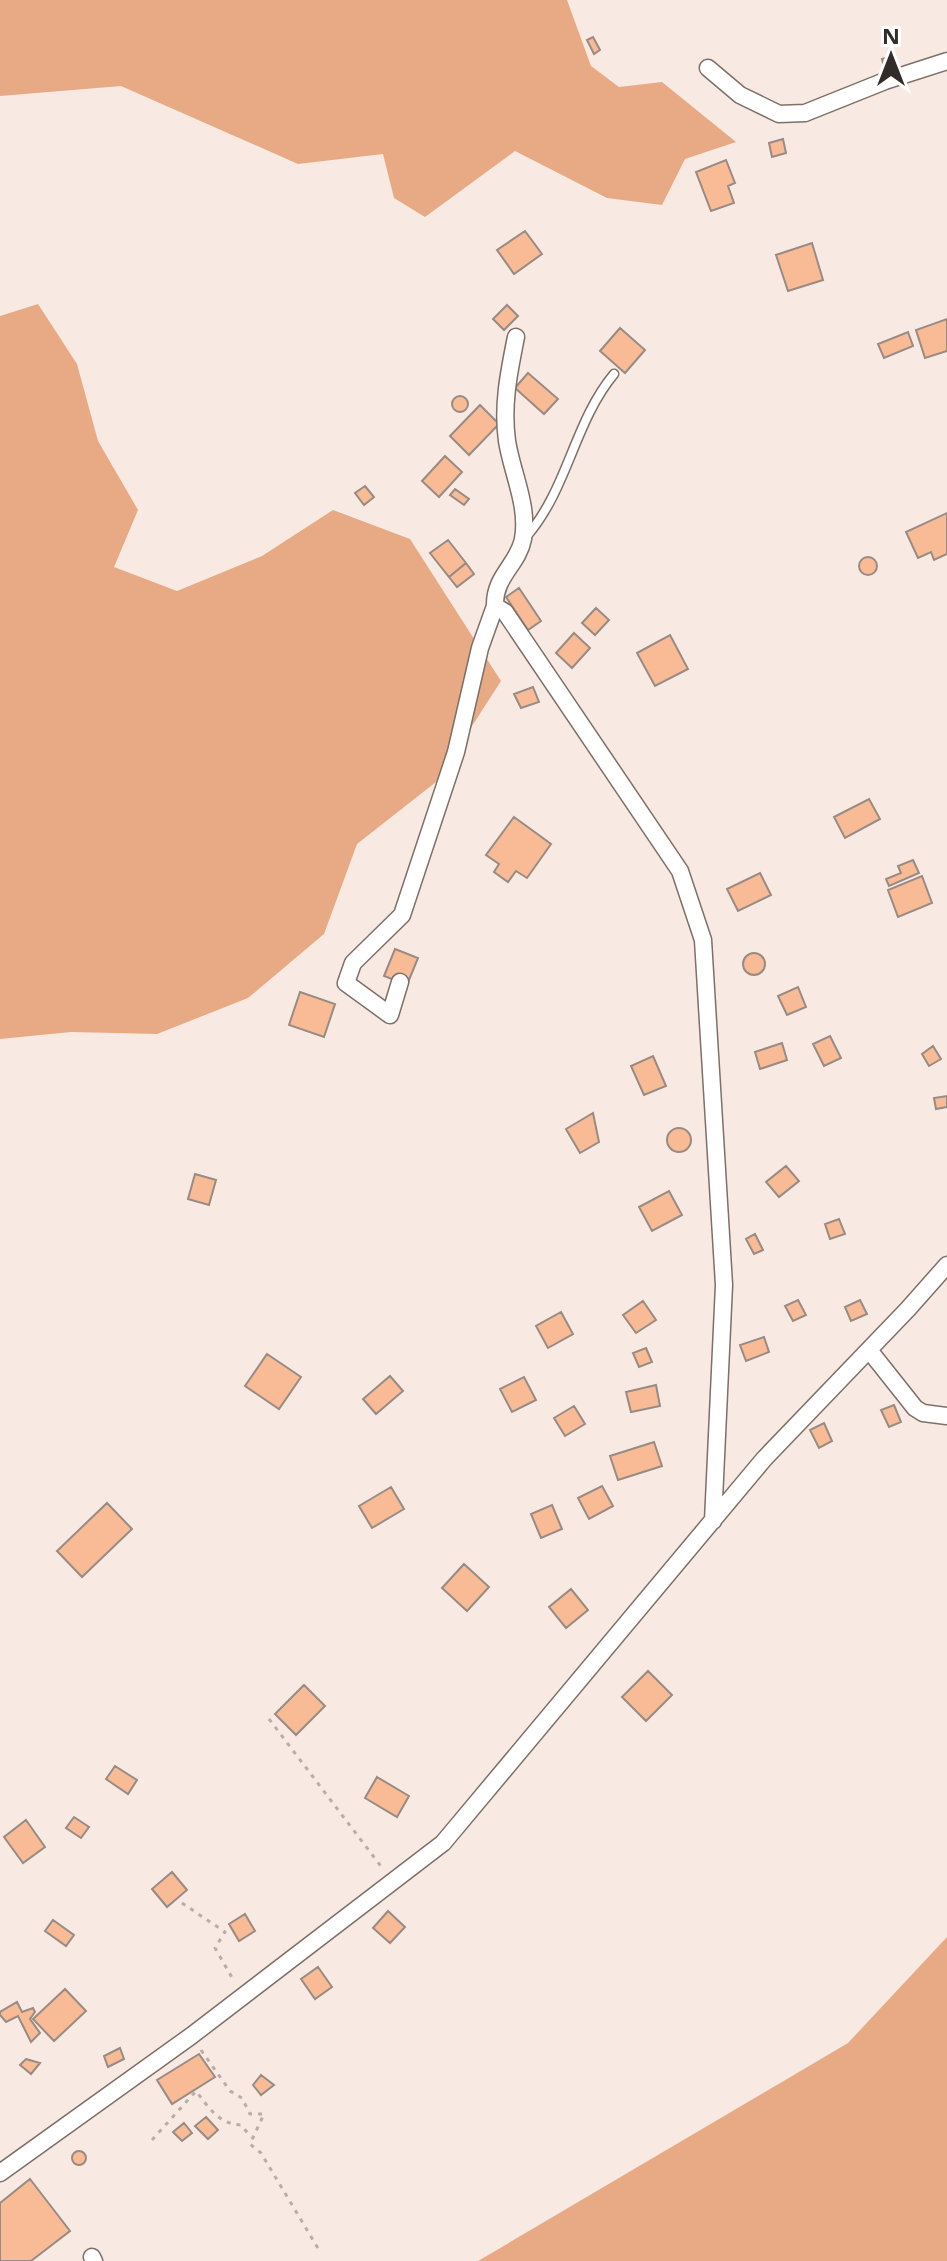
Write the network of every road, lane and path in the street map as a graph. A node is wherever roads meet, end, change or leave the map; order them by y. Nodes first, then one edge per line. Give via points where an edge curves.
1 (947, 61) edge
2 (708, 68) dead end
3 (516, 337) dead end
4 (614, 374) dead end
5 (523, 541) junction
6 (495, 606) junction
7 (400, 982) dead end
8 (947, 1265) edge
9 (869, 1350) junction
10 (947, 1416) edge
11 (713, 1521) junction
12 (269, 1719) dead end
13 (393, 1882) junction
14 (182, 1903) dead end
15 (243, 1996) junction
16 (191, 2036) junction
17 (253, 2138) junction
18 (152, 2140) dead end
19 (2, 2166) edge
20 (319, 2250) dead end

1 - 2 street via 805,113 779,114 740,95
3 - 5 street via 505,390 506,431 522,507
4 - 5 lane via 588,414 543,518
5 - 6 street via 502,575
6 - 7 street via 456,752 402,915 353,963 346,983 390,1015
6 - 11 street via 505,612 680,871 703,940 724,1285
8 - 9 street
9 - 10 street via 915,1408
9 - 11 street via 764,1459
11 - 13 street via 443,1843
12 - 13 path
13 - 15 street
14 - 15 path via 225,1932 215,1948
15 - 16 street
16 - 17 path via 250,2114 264,2114
16 - 19 street
17 - 18 path via 241,2125 230,2125 213,2114 196,2091
17 - 20 path via 250,2144 261,2153

